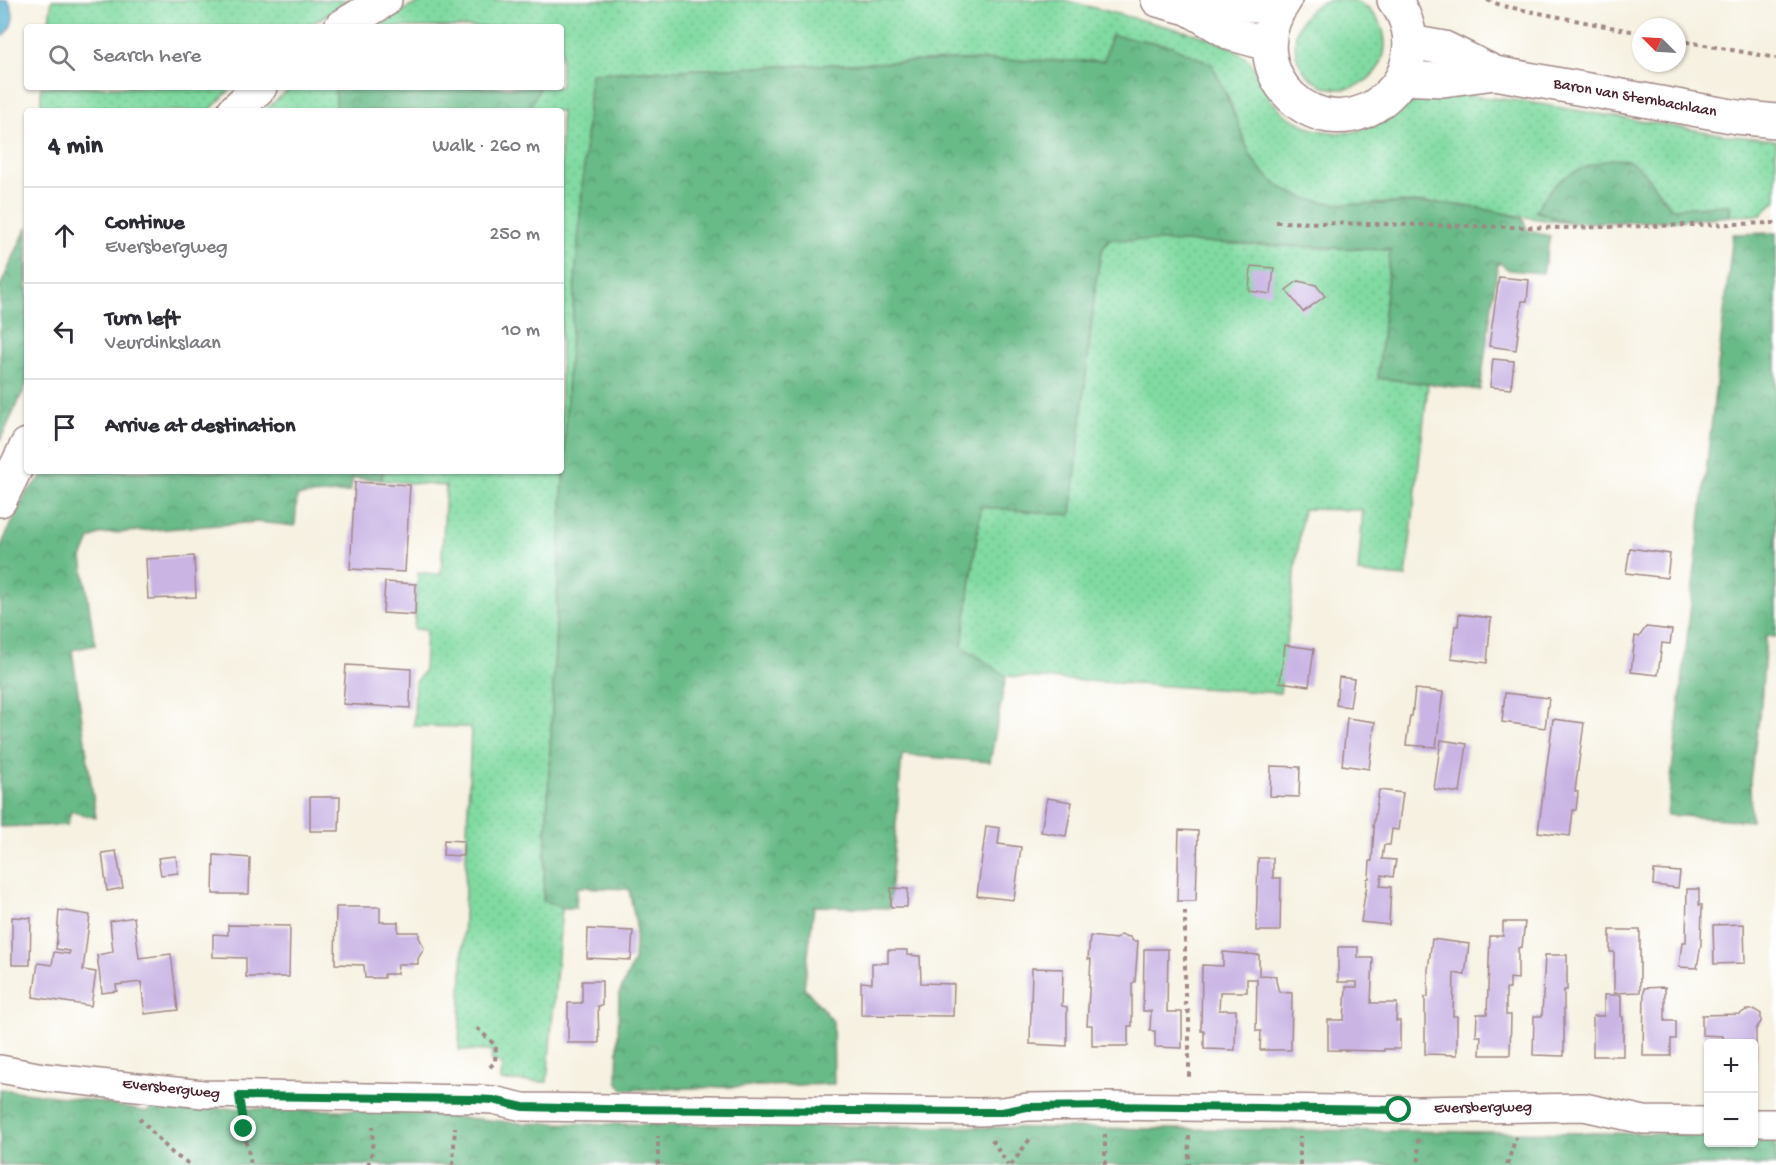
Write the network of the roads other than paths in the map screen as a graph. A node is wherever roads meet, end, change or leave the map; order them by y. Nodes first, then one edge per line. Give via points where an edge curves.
1 (385, 0) edge
2 (1394, 0) edge
3 (1173, 4) edge
4 (1281, 5) edge
5 (346, 24) edge
6 (1410, 42) junction
7 (1268, 44) junction
8 (1495, 73) junction
9 (1402, 78) junction
10 (257, 90) edge
11 (237, 108) edge
12 (1776, 121) edge
13 (24, 450) edge
14 (0, 500) edge
15 (0, 1069) edge
16 (1704, 1121) edge
17 (1758, 1123) edge
18 (1776, 1123) edge

1 - 5 main road
2 - 6 main road via 1404,15
3 - 4 main road
3 - 7 main road via 1232,34
4 - 7 main road via 1270,27
6 - 8 main road, Baron van Sternbachlaan via 1444,48
6 - 9 main road
7 - 9 main road via 1270,62 1286,92 1299,103 1330,116 1365,111 1393,92
8 - 9 main road, Baron van Sternbachlaan via 1443,80
8 - 12 main road, Baron van Sternbachlaan
10 - 11 main road
13 - 14 main road
15 - 16 street, Eversbergweg via 203,1094 493,1100 523,1107 979,1112 1027,1107 1584,1107 1644,1120
17 - 18 street

